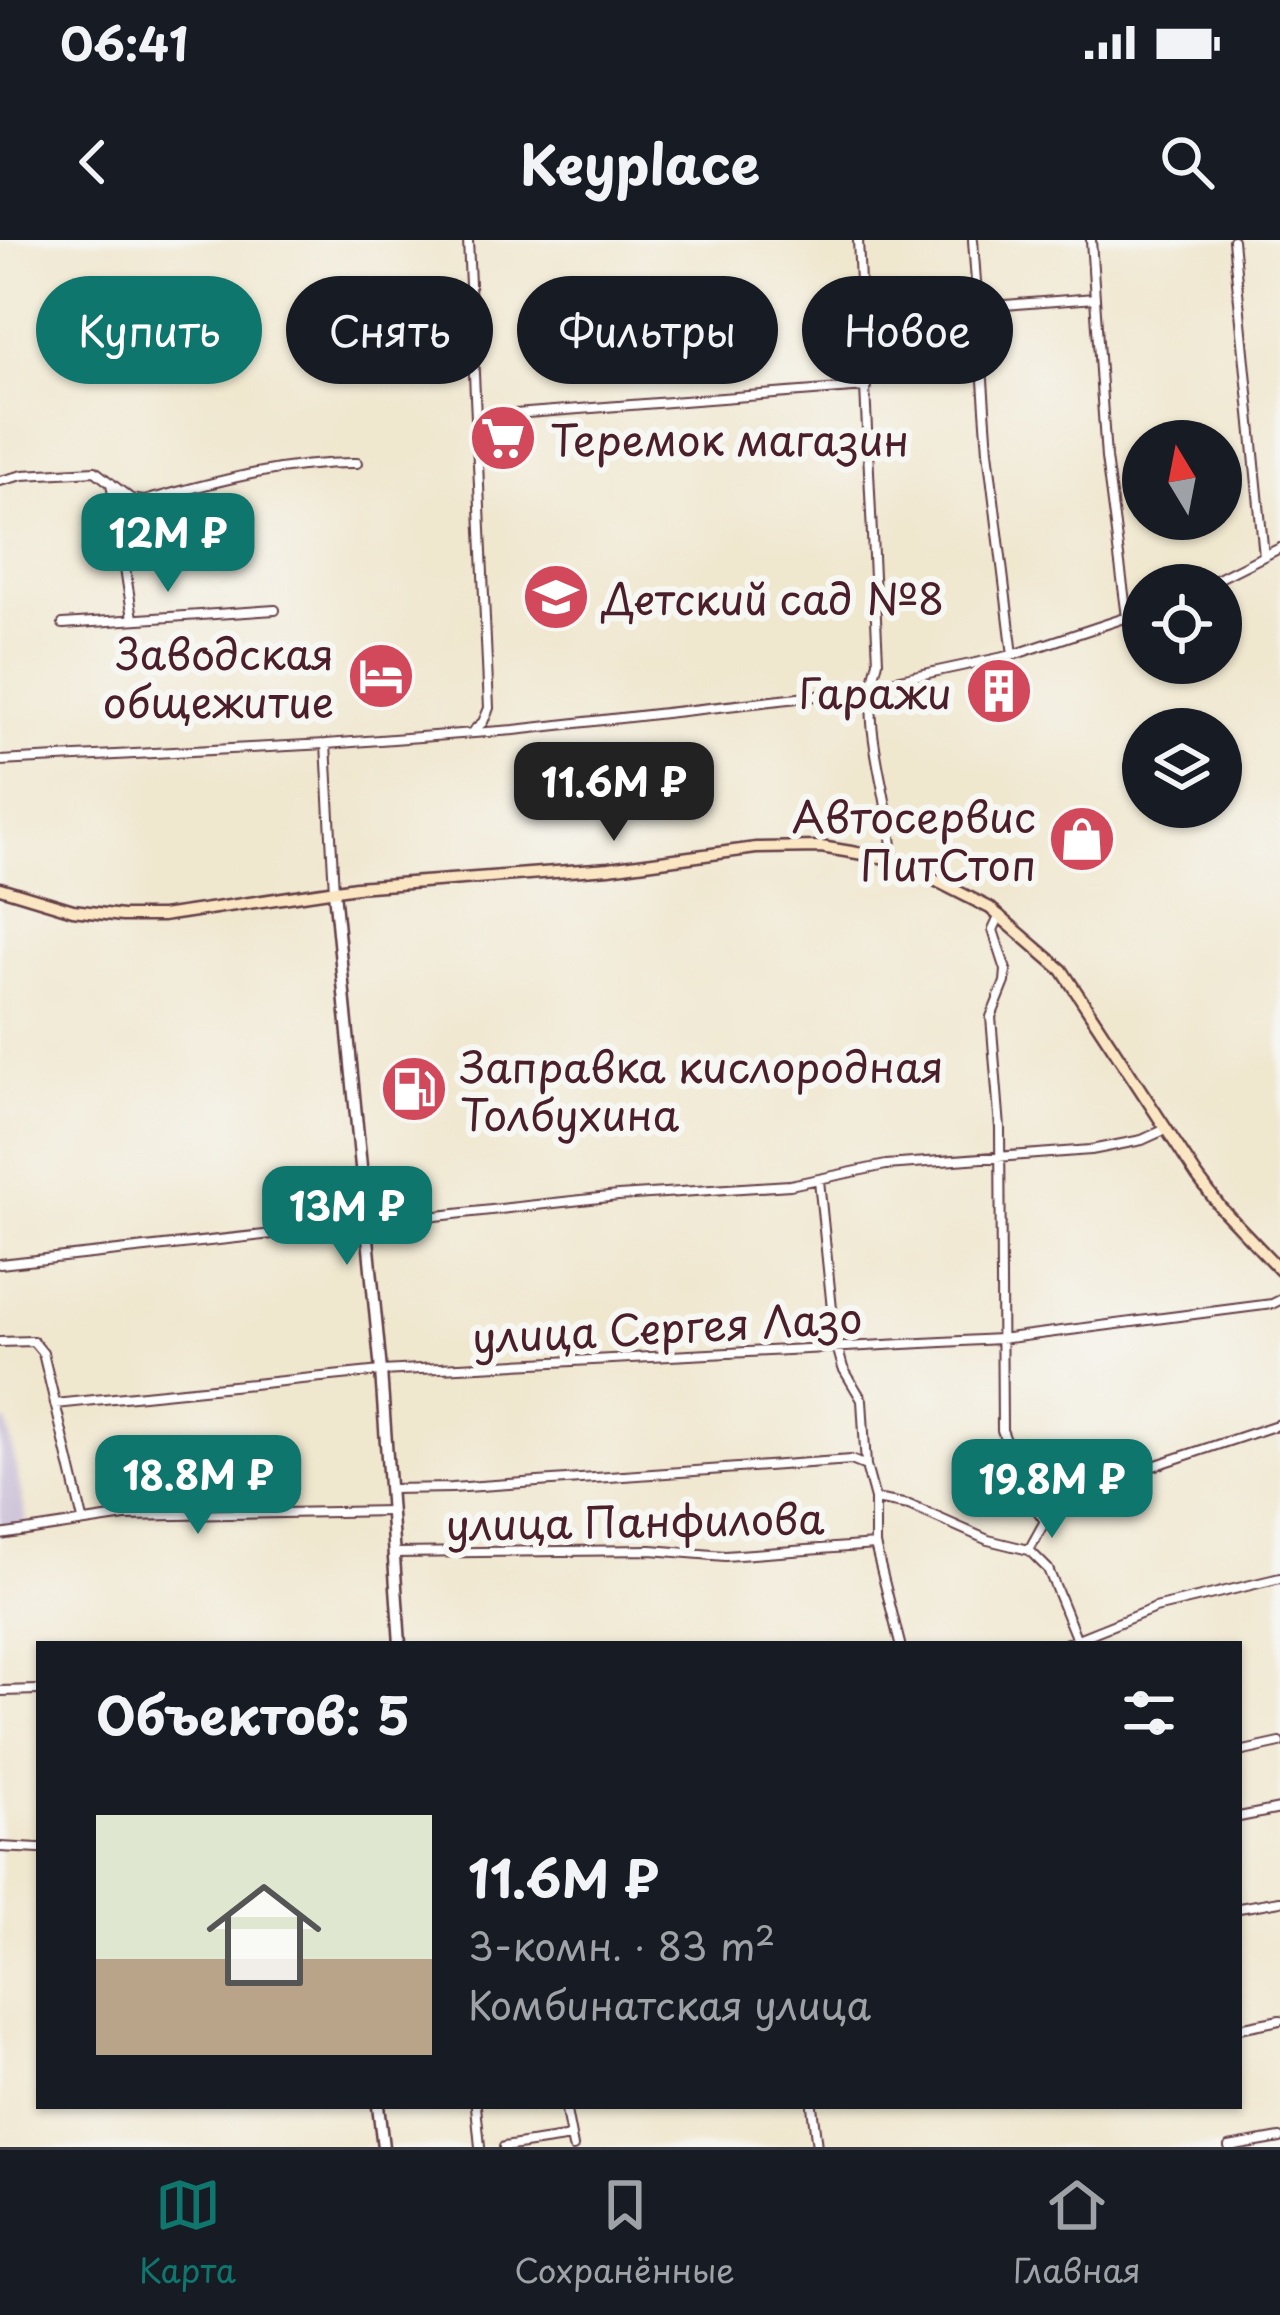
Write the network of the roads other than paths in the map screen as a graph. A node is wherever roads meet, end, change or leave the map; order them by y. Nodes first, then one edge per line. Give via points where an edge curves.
1 (468, 240) edge
2 (858, 240) edge
3 (974, 240) edge
4 (1091, 240) edge
5 (1233, 240) edge
6 (976, 276) edge
7 (1095, 298) junction
8 (1013, 304) edge
9 (983, 384) edge
10 (866, 387) junction
11 (476, 418) junction
12 (357, 463) dead end
13 (0, 481) edge
14 (111, 481) junction
15 (1280, 548) edge
16 (1264, 556) junction
17 (1242, 567) edge
18 (1122, 579) edge
19 (275, 610) dead end
20 (133, 618) junction
21 (1122, 619) edge
22 (63, 624) dead end
23 (1013, 655) junction
24 (871, 685) junction
25 (472, 732) junction
26 (326, 745) junction
27 (0, 761) edge
28 (893, 859) junction
29 (0, 888) edge
30 (334, 891) junction
31 (1000, 916) junction
32 (1164, 1130) junction
33 (998, 1157) junction
34 (819, 1180) junction
35 (366, 1223) junction
36 (0, 1264) edge
37 (1280, 1270) edge
38 (1280, 1300) edge
39 (1000, 1339) junction
40 (0, 1342) edge
41 (838, 1348) junction
42 (381, 1371) junction
43 (55, 1404) junction
44 (1280, 1424) edge
45 (866, 1466) junction
46 (391, 1489) junction
47 (875, 1499) junction
48 (391, 1511) junction
49 (83, 1520) junction
50 (1045, 1521) junction
51 (0, 1535) edge
52 (875, 1545) junction
53 (1029, 1550) junction
54 (395, 1552) junction
55 (1277, 1578) edge
56 (1280, 1592) edge
57 (1077, 1640) junction
58 (400, 1641) edge
59 (899, 1641) edge
60 (1074, 1641) edge
61 (0, 1690) edge
62 (36, 1690) edge
63 (1280, 1742) edge
64 (1242, 1750) edge
65 (1280, 1809) edge
66 (1242, 1816) edge
67 (0, 1847) edge
68 (36, 1849) edge
69 (1280, 1901) edge
70 (1242, 1907) edge
71 (1280, 2020) edge
72 (1242, 2026) edge
73 (378, 2109) edge
74 (476, 2109) edge
75 (566, 2109) edge
76 (812, 2109) edge
77 (1280, 2138) edge
78 (572, 2142) edge
79 (380, 2146) edge
80 (480, 2147) edge
81 (504, 2147) edge
82 (817, 2147) edge
83 (1229, 2147) edge

1 - 11 street
2 - 10 street
3 - 6 street
4 - 7 street
5 - 16 street
7 - 8 street
7 - 18 street
9 - 23 street
10 - 11 street
10 - 24 street via 878,661
11 - 25 street via 489,708
12 - 14 street via 264,470 144,501
13 - 14 street via 95,471
14 - 20 street
15 - 16 street
16 - 17 street
19 - 20 street
20 - 22 street
21 - 23 street
23 - 24 street
24 - 25 street
24 - 28 street via 869,725
25 - 26 street
26 - 27 street
26 - 30 street
28 - 30 main road via 821,847 756,848
28 - 31 main road
29 - 30 main road via 122,916
30 - 35 street
31 - 32 main road via 1062,970
31 - 33 street via 993,930 1005,982 991,1017
32 - 33 street via 1091,1150
32 - 37 main road
33 - 34 street via 886,1165
33 - 39 street
34 - 35 street
34 - 41 street
35 - 36 street
35 - 42 street
38 - 39 street, улица Сергея Лазо
39 - 41 street, улица Сергея Лазо
39 - 50 street via 1003,1430
40 - 43 street via 38,1345
41 - 42 street, улица Сергея Лазо
41 - 45 street via 862,1400
42 - 43 street, улица Сергея Лазо
42 - 46 street
43 - 49 street
44 - 50 street via 1093,1486
45 - 46 street via 851,1460
45 - 47 street
46 - 48 street
47 - 52 street
47 - 53 street
48 - 49 street
48 - 54 street
49 - 51 street
50 - 53 street
52 - 54 street, улица Панфилова via 724,1556
52 - 59 street
53 - 57 street via 1048,1569
54 - 58 street
55 - 56 street
55 - 57 street via 1155,1608
57 - 60 street
61 - 62 street
63 - 64 street
65 - 66 street
67 - 68 street
69 - 70 street
71 - 72 street
73 - 79 street
74 - 80 street
75 - 78 street
76 - 82 street
77 - 83 street
78 - 81 street

